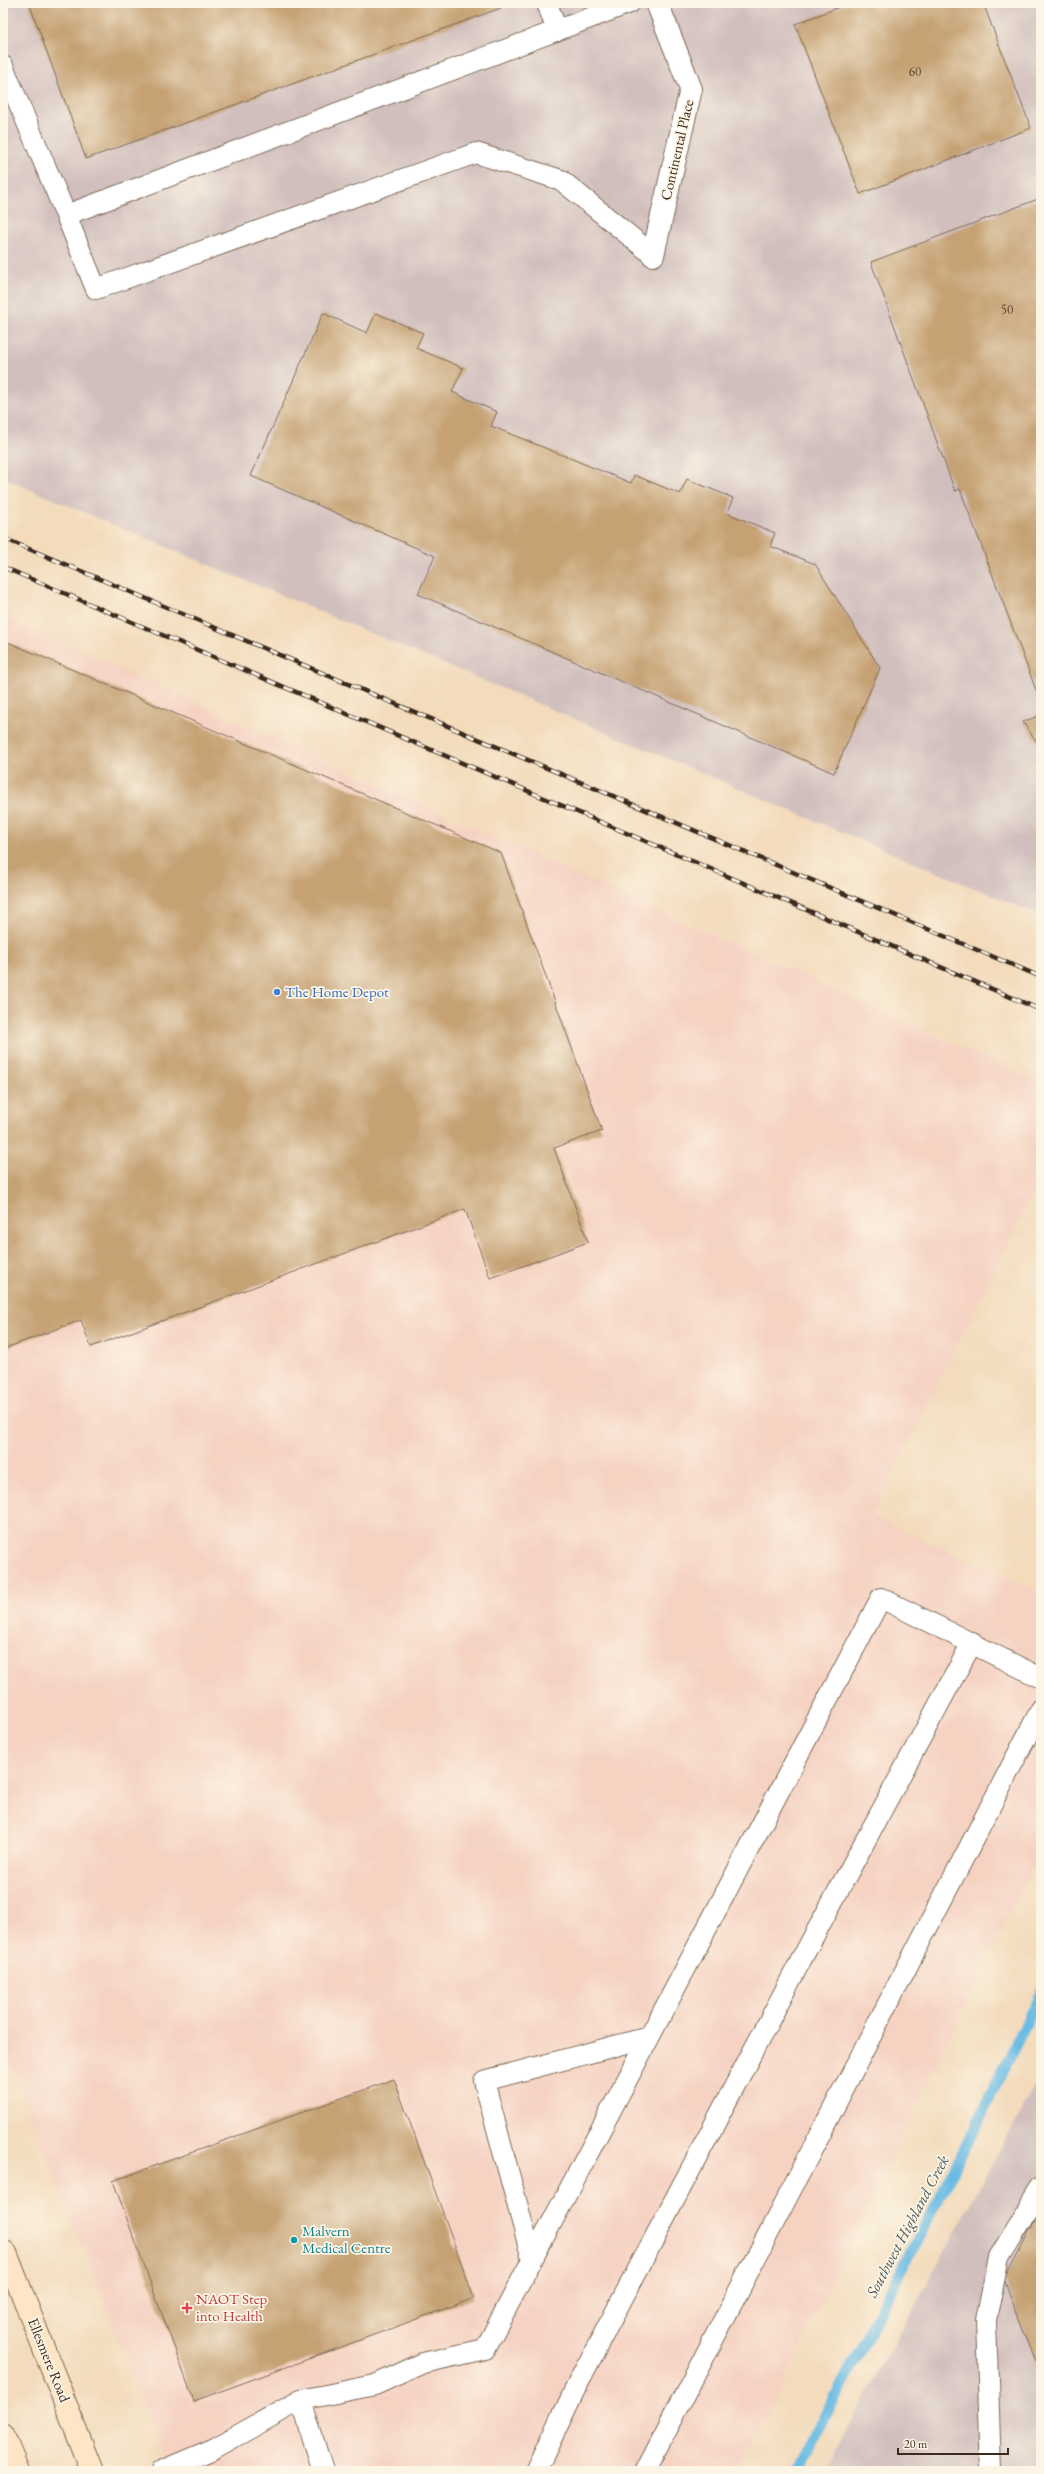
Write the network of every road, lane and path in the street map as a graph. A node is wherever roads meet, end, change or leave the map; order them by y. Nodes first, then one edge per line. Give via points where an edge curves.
1 (547, 3) edge
2 (630, 3) edge
3 (657, 3) edge
4 (556, 30) junction
5 (3, 66) edge
6 (66, 215) junction
7 (653, 255) joint
8 (972, 1643) junction
9 (1041, 1678) edge
10 (1041, 1709) edge
11 (650, 2037) junction
12 (1041, 2189) edge
13 (3, 2251) edge
14 (532, 2259) junction
15 (302, 2400) junction
16 (3, 2435) edge
17 (18, 2471) edge
18 (92, 2471) edge
19 (161, 2471) edge
20 (323, 2471) edge
21 (536, 2471) edge
22 (645, 2471) edge
23 (991, 2471) edge

1 - 4 lane
2 - 4 lane
3 - 7 street, Continental Place via 691,89
4 - 6 lane
5 - 6 lane
6 - 7 lane via 96,289 476,153 561,180
8 - 9 lane
8 - 11 lane via 881,1598
8 - 21 lane via 809,1945 599,2344
10 - 22 lane
11 - 14 lane
11 - 14 lane via 484,2081
12 - 23 lane via 999,2256 986,2320
13 - 18 main road, Ellesmere Road via 6,2253
14 - 15 lane via 485,2349 423,2363 375,2385
15 - 19 lane via 213,2449
15 - 20 lane
16 - 17 main road

